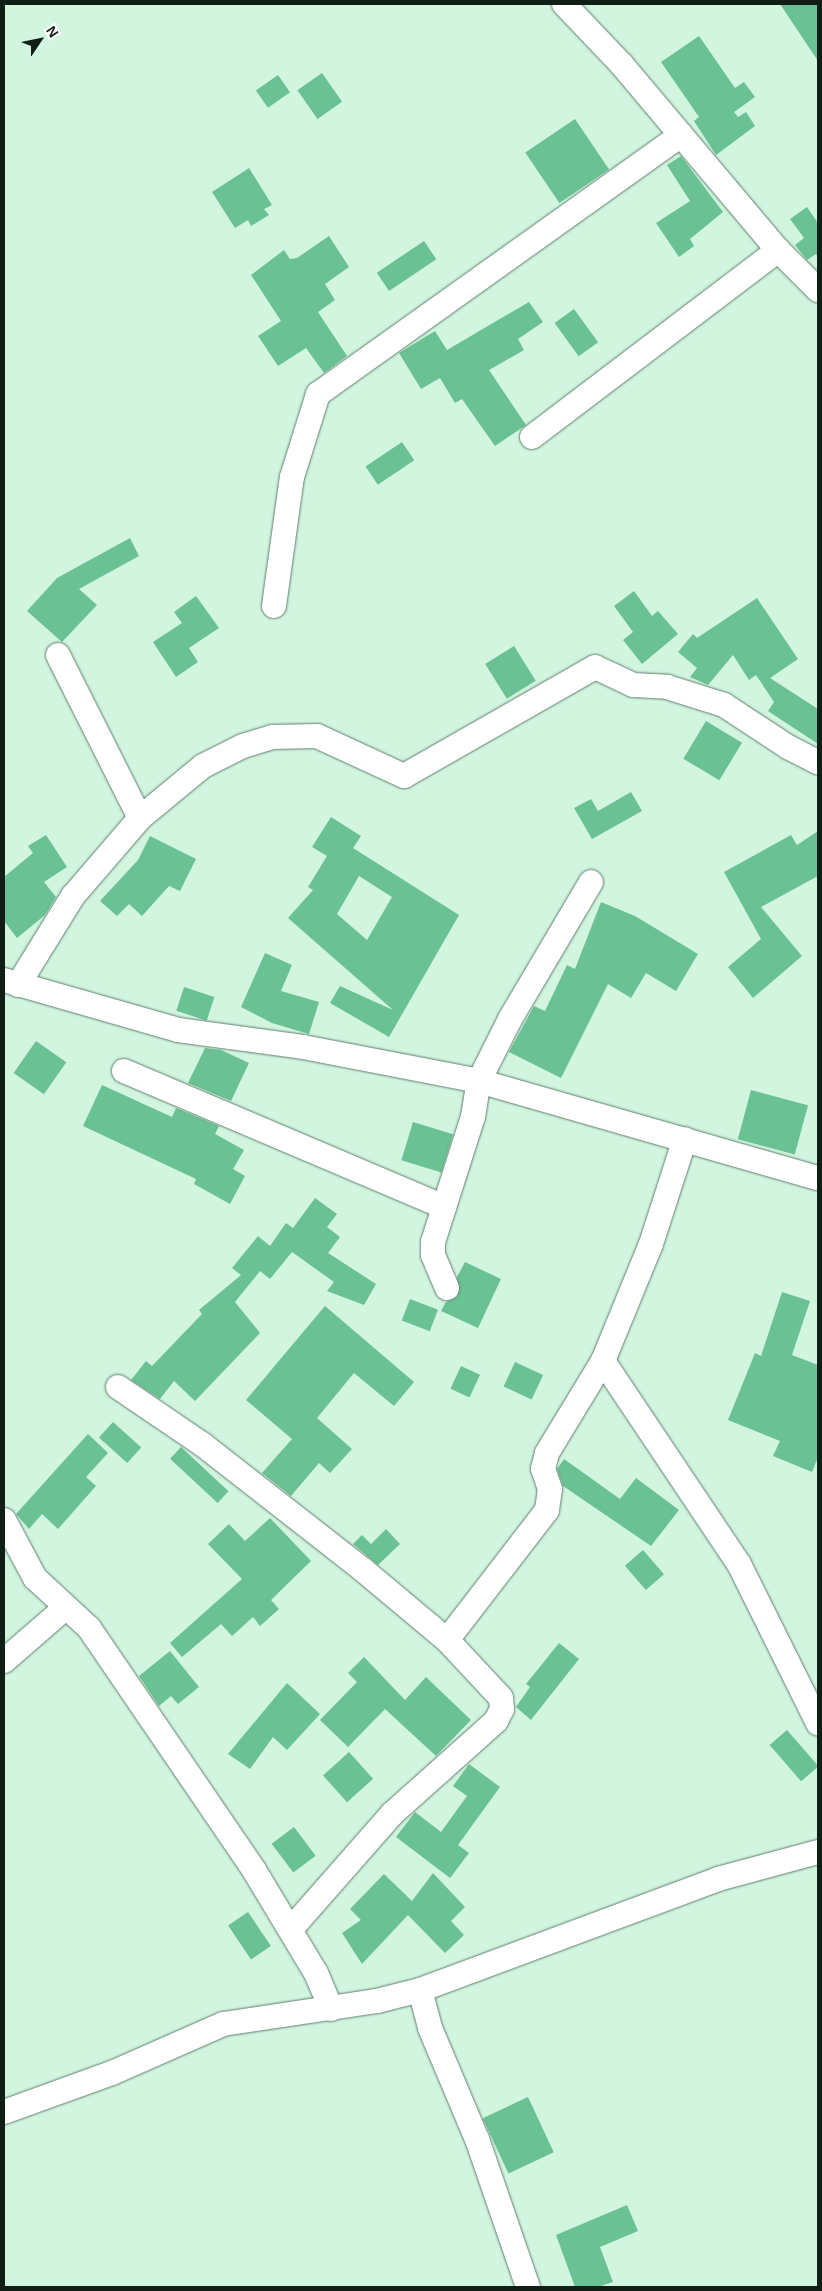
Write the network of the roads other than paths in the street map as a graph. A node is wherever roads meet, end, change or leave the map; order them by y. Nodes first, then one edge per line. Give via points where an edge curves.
1 (564, 4) edge
2 (681, 135) junction
3 (778, 250) junction
4 (818, 290) edge
5 (532, 437) dead end
6 (274, 606) dead end
7 (58, 656) dead end
8 (818, 762) edge
9 (140, 818) junction
10 (591, 882) dead end
11 (11, 983) edge
12 (124, 1071) dead end
13 (479, 1082) junction
14 (685, 1139) junction
15 (818, 1178) edge
16 (444, 1207) junction
17 (447, 1288) dead end
18 (603, 1361) junction
19 (118, 1387) dead end
20 (4, 1520) edge
21 (64, 1608) junction
22 (447, 1640) junction
23 (4, 1661) edge
24 (818, 1723) edge
25 (818, 1852) edge
26 (291, 1929) junction
27 (420, 1990) junction
28 (331, 2009) junction
29 (4, 2112) edge
30 (528, 2287) edge

1 - 2 street
2 - 3 street
2 - 6 street via 318,394 292,477
3 - 4 street
3 - 5 street
7 - 9 street
8 - 9 street via 788,747 724,705 667,687 634,685 595,667 413,773 394,772 317,736 285,735 243,746 203,766
9 - 11 street via 72,896
10 - 13 street via 510,1019
11 - 13 street via 178,1030 302,1047
12 - 16 street
13 - 14 street
13 - 16 street via 473,1118
14 - 15 street
14 - 18 street via 651,1244
16 - 17 street via 432,1249
18 - 22 street via 547,1453 543,1469 550,1488 547,1510
18 - 24 street via 739,1564
19 - 22 street via 202,1444
20 - 21 street via 35,1578
21 - 23 street
21 - 26 street via 89,1628 104,1648 155,1730
22 - 26 street via 501,1698 502,1709 496,1721 392,1814
25 - 27 street via 718,1879
26 - 28 street
27 - 28 street
27 - 30 street via 430,2028 477,2139
28 - 29 street via 223,2024 112,2074

